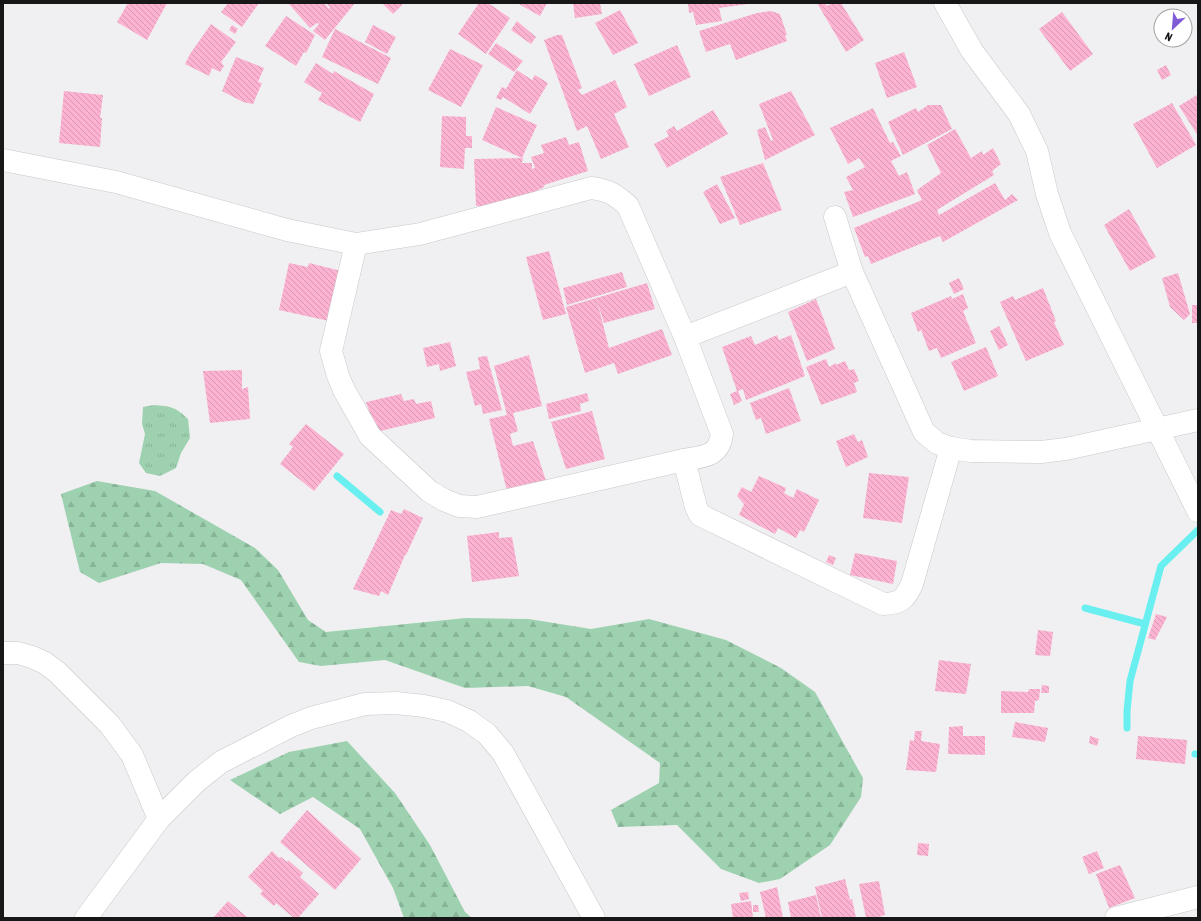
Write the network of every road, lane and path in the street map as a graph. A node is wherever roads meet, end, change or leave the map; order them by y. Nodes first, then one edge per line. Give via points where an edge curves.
1 (945, 3) edge
2 (3, 160) edge
3 (835, 216) dead end
4 (356, 244) junction
5 (852, 272) junction
6 (685, 337) junction
7 (1198, 420) edge
8 (1157, 429) junction
9 (951, 448) junction
10 (684, 460) junction
11 (1198, 511) edge
12 (3, 653) edge
13 (159, 819) junction
14 (1198, 897) edge
15 (86, 918) edge
16 (594, 918) edge
17 (1116, 918) edge

1 - 8 street via 972,51 1019,114 1037,151 1060,233
2 - 4 street via 116,182 287,230
3 - 5 street
4 - 6 street via 420,234 590,188 605,189 628,206
4 - 10 street via 331,351 338,376 370,436 429,491 459,506 478,507
5 - 6 street
5 - 9 street via 924,432 937,443
6 - 10 street via 722,434 721,443 709,456
7 - 8 street
8 - 9 street via 1041,452 971,451
8 - 11 street
9 - 10 street via 912,584 906,597 895,603 883,604 700,515
12 - 13 street via 18,653 45,663 110,725 132,755
13 - 15 street
13 - 16 street via 196,781 221,762 311,718 365,704 396,703 447,711 469,721 487,734 503,753
14 - 17 street

